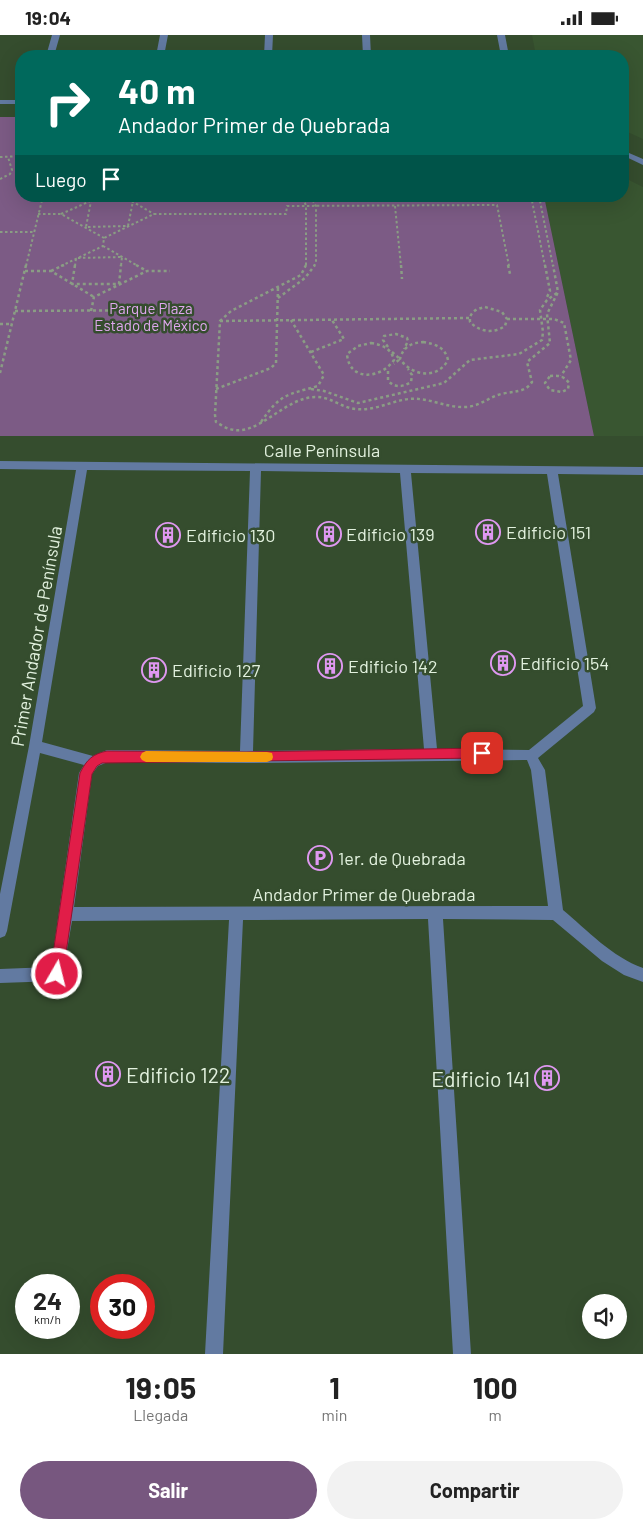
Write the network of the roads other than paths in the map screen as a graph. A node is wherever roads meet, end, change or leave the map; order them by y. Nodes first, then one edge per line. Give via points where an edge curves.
1 (56, 35) edge
2 (164, 35) edge
3 (269, 35) edge
4 (366, 35) edge
5 (501, 35) edge
6 (52, 50) edge
7 (161, 50) edge
8 (268, 50) edge
9 (367, 50) edge
10 (504, 50) edge
11 (0, 102) edge
12 (15, 102) edge
13 (629, 155) edge
14 (643, 162) edge
15 (0, 465) edge
16 (82, 465) junction
17 (256, 467) junction
18 (405, 468) junction
19 (552, 469) junction
20 (643, 471) edge
21 (35, 747) junction
22 (431, 755) junction
23 (246, 757) junction
24 (531, 757) junction
25 (93, 762) junction
26 (435, 912) junction
27 (236, 913) junction
28 (556, 913) junction
29 (65, 914) junction
30 (0, 931) edge
31 (0, 976) edge
32 (642, 978) edge
33 (214, 1354) edge
34 (462, 1354) edge

1 - 6 street
2 - 7 street
3 - 8 street
4 - 9 street
5 - 10 street
11 - 12 street
13 - 14 street
15 - 16 street, Calle Península
16 - 17 street, Calle Península
16 - 21 street, Primer Andador de Península
17 - 18 street, Calle Península
17 - 23 street
18 - 19 street, Calle Península
18 - 22 street
19 - 20 street, Calle Península
19 - 24 street via 590,708
21 - 25 street
21 - 30 street, Primer Andador de Península
22 - 23 street
22 - 24 street via 516,752
23 - 25 street via 107,757
24 - 28 street via 538,770
25 - 29 street via 86,773
26 - 27 street, Andador Primer de Quebrada
26 - 28 street, Andador Primer de Quebrada
26 - 34 street
27 - 29 street, Andador Primer de Quebrada
27 - 33 street
28 - 32 street via 607,956
29 - 31 street via 57,974

